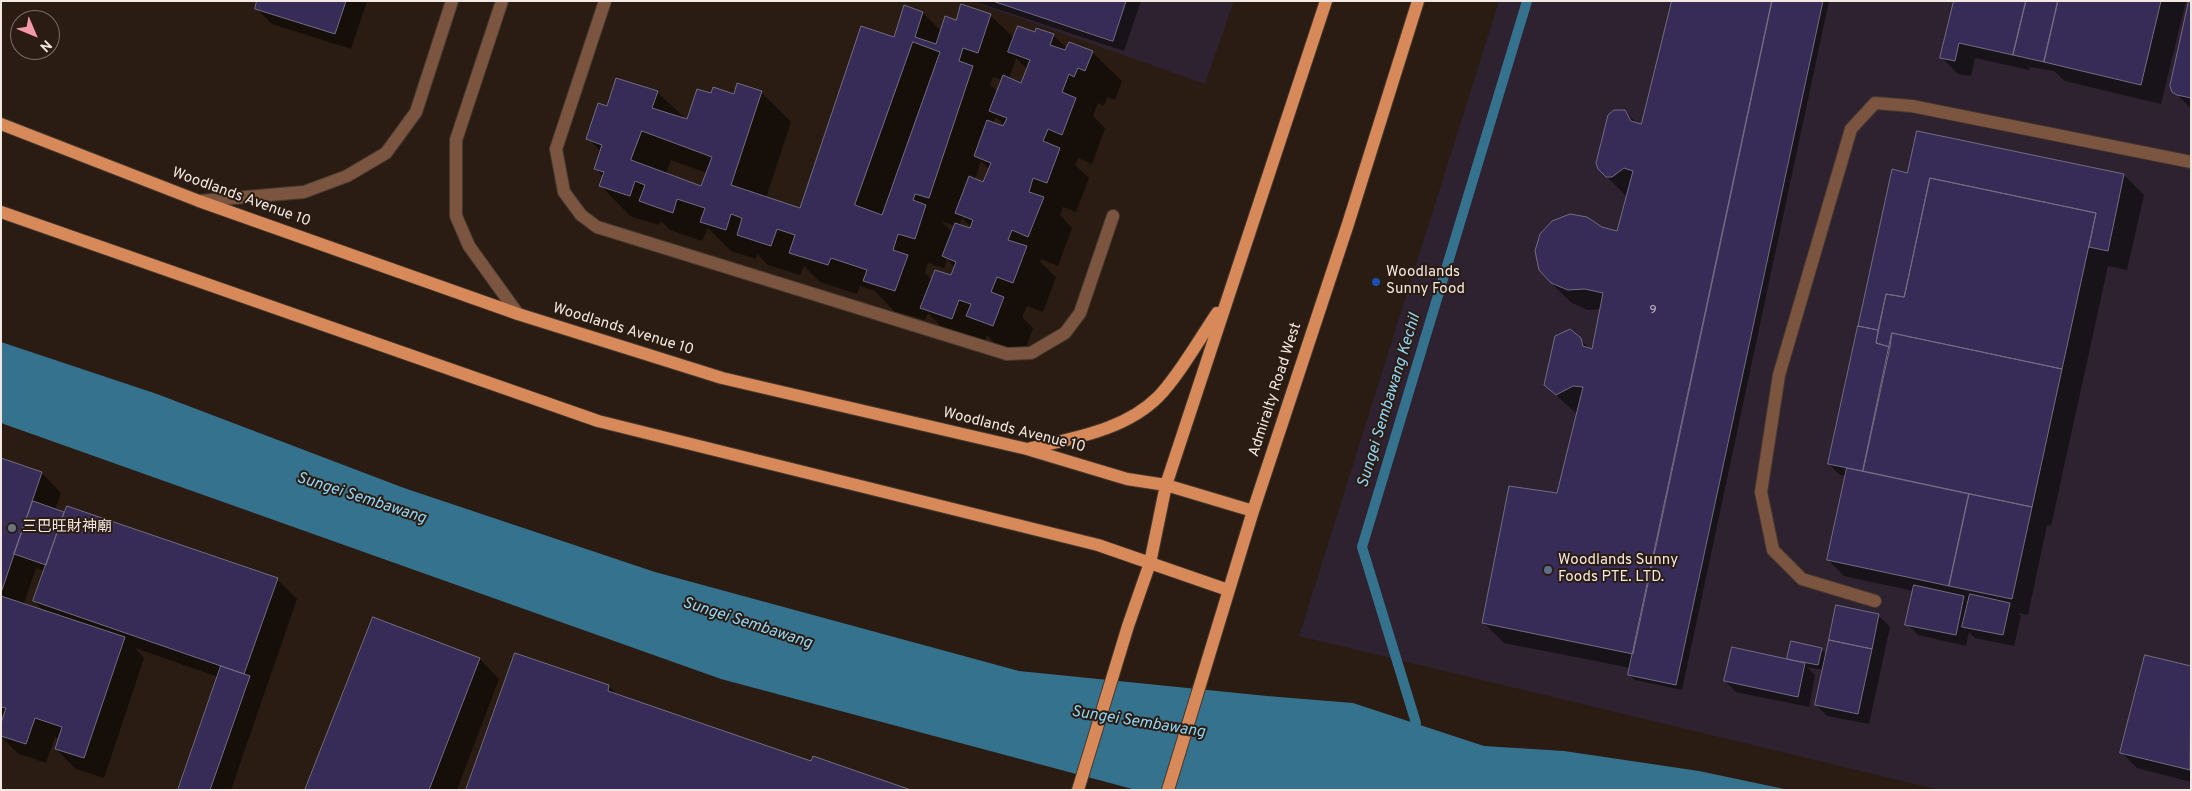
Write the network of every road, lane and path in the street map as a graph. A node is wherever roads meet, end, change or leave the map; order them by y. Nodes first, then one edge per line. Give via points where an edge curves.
1 (452, 1) edge
2 (502, 1) edge
3 (604, 1) edge
4 (1326, 1) edge
5 (1418, 1) edge
6 (1, 124) edge
7 (2191, 162) edge
8 (199, 201) junction
9 (1, 212) edge
10 (1113, 216) dead end
11 (1226, 301) junction
12 (518, 314) junction
13 (1027, 449) junction
14 (1166, 485) junction
15 (1253, 511) junction
16 (1150, 562) junction
17 (1228, 590) junction
18 (1875, 601) dead end
19 (1078, 790) edge
20 (1168, 790) edge

1 - 8 street via 416,112 386,153 347,176 304,192
2 - 12 street via 456,140 456,216 469,246
3 - 10 street via 556,149 564,192 581,215 597,228 1007,354 1031,353 1065,333 1080,313
4 - 11 main road
5 - 15 main road, Admiralty Road West
6 - 8 main road, Woodlands Avenue 10
7 - 18 street via 1912,106 1875,103 1851,129 1779,375 1762,492 1773,550 1802,579
8 - 12 main road, Woodlands Avenue 10
9 - 16 main road via 598,421 1098,545
11 - 13 main road via 1158,398 1132,416 1099,432
11 - 14 main road
12 - 13 main road, Woodlands Avenue 10 via 722,378
13 - 14 main road, Woodlands Avenue 10 via 1127,479
14 - 15 main road, Woodlands Avenue 10
14 - 16 main road
15 - 17 main road, Admiralty Road West
16 - 17 main road
16 - 19 main road
17 - 20 main road, Admiralty Road West

